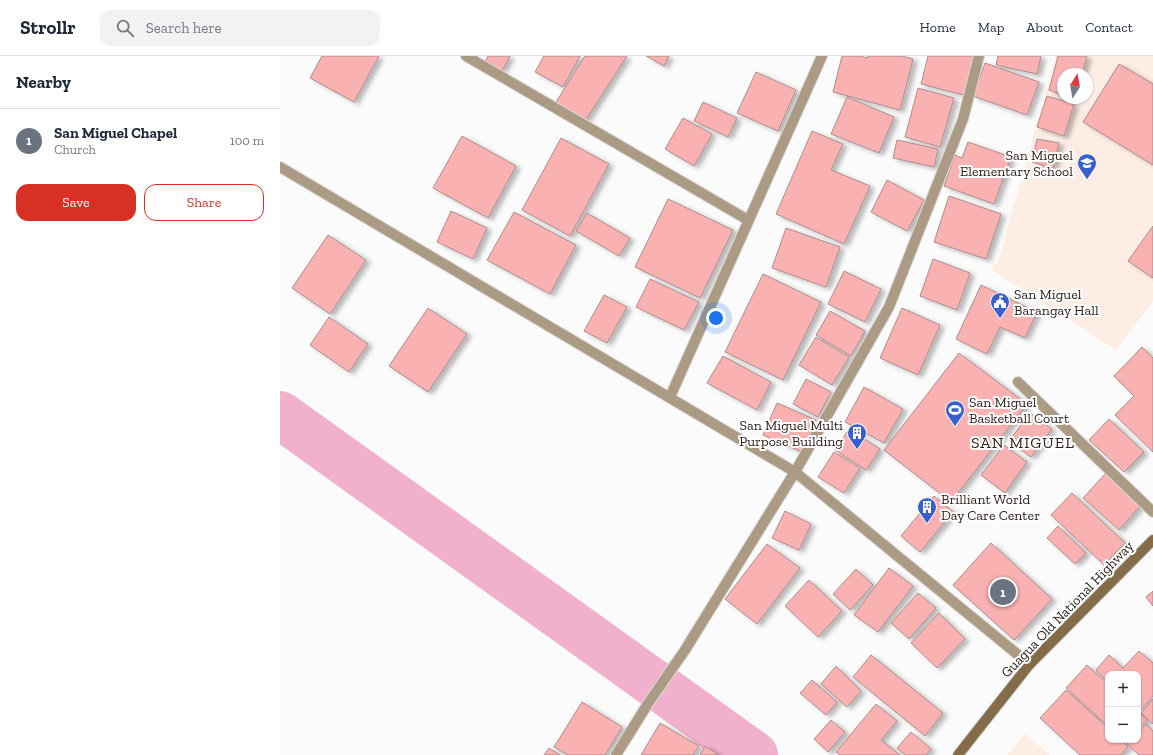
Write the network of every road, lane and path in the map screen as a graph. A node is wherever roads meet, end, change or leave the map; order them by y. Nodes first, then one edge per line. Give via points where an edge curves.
1 (466, 56) edge
2 (822, 56) edge
3 (979, 56) edge
4 (280, 167) edge
5 (748, 220) junction
6 (1018, 382) dead end
7 (670, 397) junction
8 (795, 472) junction
9 (1153, 512) edge
10 (1153, 540) edge
11 (1029, 665) junction
12 (616, 755) edge
13 (958, 755) edge

1 - 5 street
2 - 5 street
3 - 8 street via 963,119 889,307
4 - 7 street
5 - 7 street
6 - 9 street
7 - 8 street
8 - 11 street
8 - 12 street via 685,650
10 - 11 main road, Guagua Old National Highway
11 - 13 main road, Guagua Old National Highway

